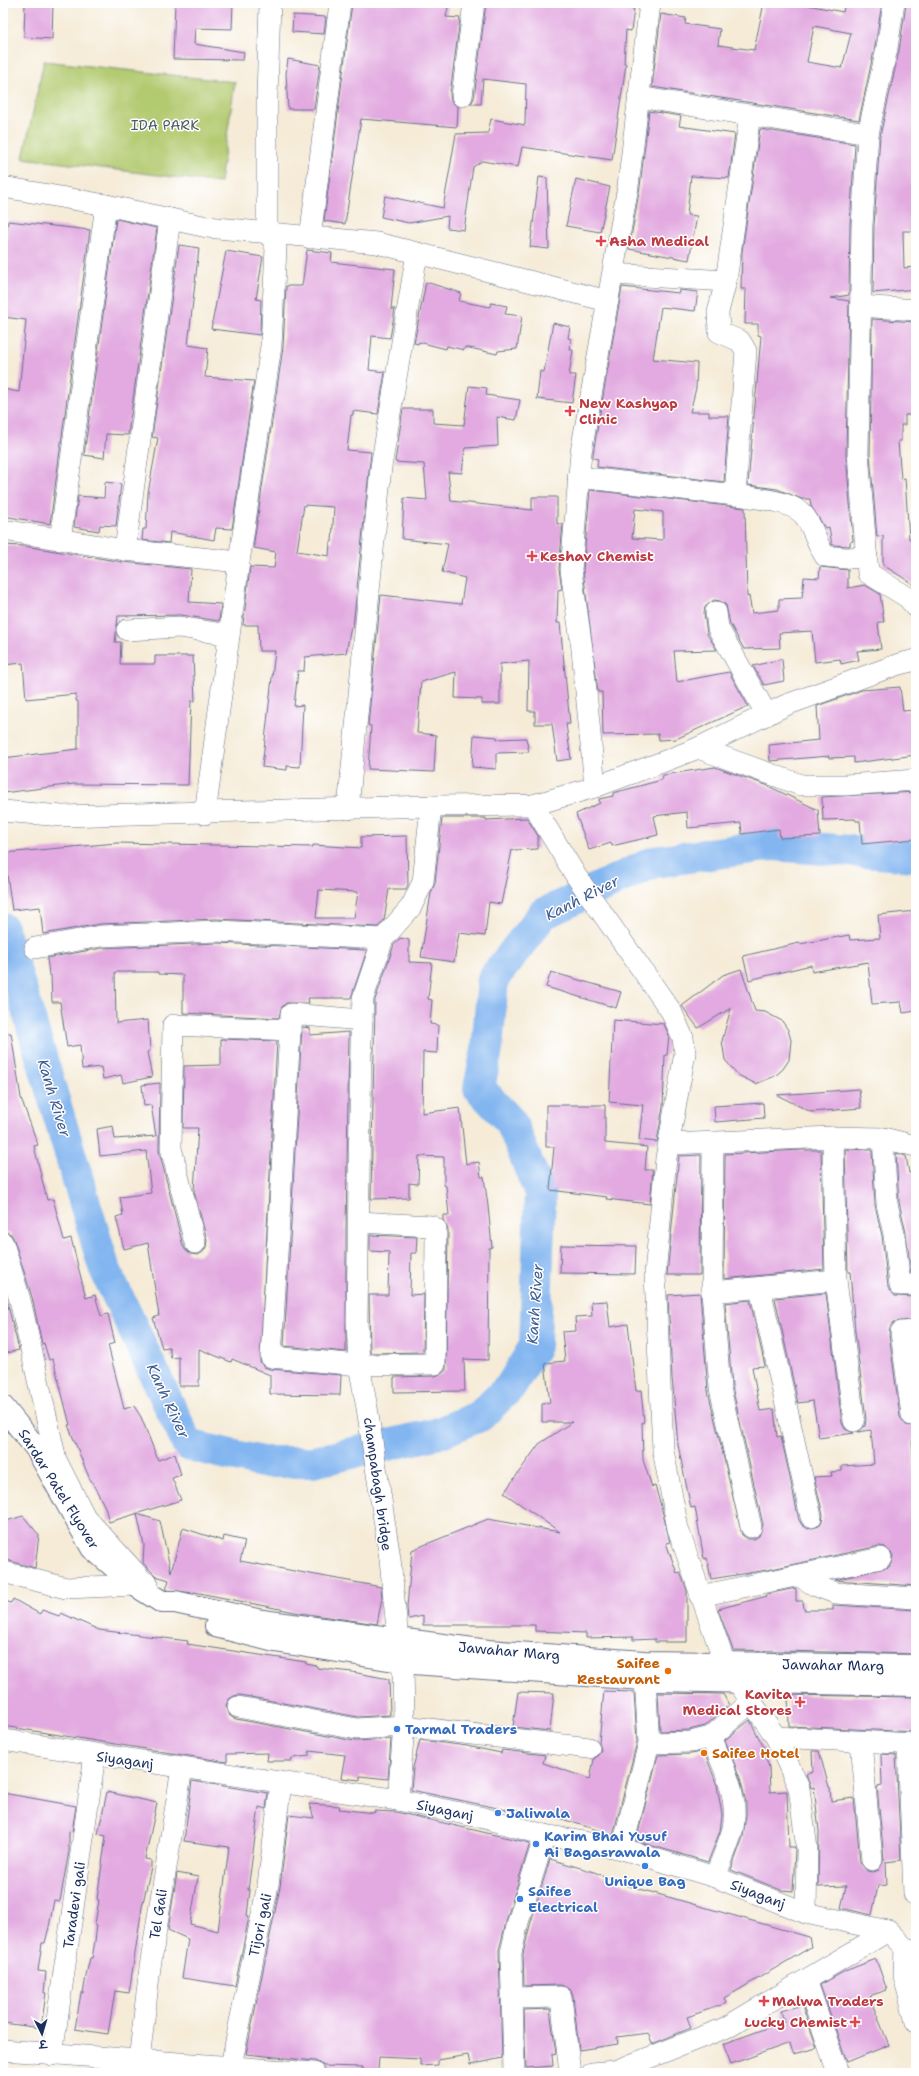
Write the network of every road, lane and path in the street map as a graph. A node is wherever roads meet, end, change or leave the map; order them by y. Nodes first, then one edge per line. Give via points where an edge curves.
1 (270, 3) edge
2 (340, 3) edge
3 (474, 3) edge
4 (650, 3) edge
5 (894, 3) edge
6 (462, 96) dead end
7 (638, 97) junction
8 (750, 115) junction
9 (868, 134) junction
10 (3, 187) edge
11 (106, 205) junction
12 (170, 219) junction
13 (266, 233) junction
14 (310, 238) junction
15 (417, 253) junction
16 (613, 274) junction
17 (726, 281) junction
18 (608, 301) junction
19 (861, 306) junction
20 (916, 310) edge
21 (578, 477) junction
22 (735, 495) junction
23 (3, 530) edge
24 (60, 540) junction
25 (126, 550) junction
26 (867, 557) junction
27 (239, 562) junction
28 (916, 607) edge
29 (716, 612) dead end
30 (127, 630) dead end
31 (229, 635) junction
32 (916, 660) edge
33 (767, 715) junction
34 (698, 748) junction
35 (916, 780) edge
36 (595, 788) junction
37 (533, 805) junction
38 (431, 806) junction
39 (348, 809) junction
40 (3, 811) edge
41 (205, 814) junction
42 (383, 939) junction
43 (35, 948) dead end
44 (362, 1020) junction
45 (290, 1030) junction
46 (833, 1137) junction
47 (883, 1138) junction
48 (713, 1142) junction
49 (670, 1144) junction
50 (916, 1146) edge
51 (359, 1222) junction
52 (3, 1243) edge
53 (196, 1243) dead end
54 (836, 1280) junction
55 (916, 1285) edge
56 (760, 1288) junction
57 (712, 1292) junction
58 (916, 1331) edge
59 (359, 1365) junction
60 (3, 1406) edge
61 (916, 1415) edge
62 (854, 1421) dead end
63 (811, 1516) dead end
64 (751, 1527) dead end
65 (881, 1558) dead end
66 (3, 1572) edge
67 (798, 1575) junction
68 (135, 1586) junction
69 (700, 1596) junction
70 (916, 1598) edge
71 (169, 1602) junction
72 (398, 1640) junction
73 (403, 1662) junction
74 (725, 1664) junction
75 (916, 1666) edge
76 (644, 1670) junction
77 (738, 1681) junction
78 (916, 1685) edge
79 (752, 1702) junction
80 (238, 1707) dead end
81 (404, 1726) junction
82 (711, 1737) junction
83 (776, 1737) junction
84 (3, 1740) edge
85 (861, 1742) junction
86 (649, 1744) junction
87 (912, 1744) edge
88 (589, 1748) dead end
89 (95, 1755) junction
90 (182, 1768) junction
91 (281, 1782) junction
92 (398, 1800) junction
93 (545, 1835) junction
94 (622, 1848) junction
95 (872, 1860) dead end
96 (715, 1877) junction
97 (914, 1894) dead end
98 (806, 1913) junction
99 (888, 1931) junction
100 (911, 1949) edge
101 (806, 1980) junction
102 (512, 1998) junction
103 (916, 2022) edge
104 (3, 2050) edge
105 (139, 2060) junction
106 (62, 2061) edge
107 (231, 2066) junction
108 (314, 2073) edge
109 (514, 2073) edge
110 (570, 2073) edge
111 (592, 2073) edge
112 (838, 2073) edge

1 - 13 street
2 - 14 street
3 - 6 street
4 - 7 street
5 - 9 street
7 - 8 street
7 - 16 street via 628,186
8 - 9 street
8 - 17 street
9 - 19 street via 862,225
10 - 11 street
11 - 12 street
11 - 24 street
12 - 13 street via 207,227
12 - 25 street
13 - 14 street
13 - 27 street via 276,248 271,346
14 - 15 street via 377,243
15 - 18 street
15 - 39 street via 381,467
16 - 17 street
16 - 18 street
17 - 22 street via 718,312 718,332 740,342 746,351
18 - 21 street
19 - 20 street
19 - 26 street via 858,454
21 - 22 street
21 - 36 street via 571,570 582,649
22 - 26 street via 789,505 806,516 825,556
23 - 24 street
24 - 25 street
25 - 27 street
26 - 28 street via 868,573 907,597
27 - 31 street
29 - 33 street via 718,628
30 - 31 street via 179,627
31 - 41 street
32 - 33 street via 818,693
33 - 34 street
34 - 35 street via 801,785
34 - 36 street
36 - 37 street
37 - 38 street
37 - 49 street via 576,876 671,1011 683,1038 685,1053
38 - 39 street
38 - 42 street via 423,882 411,907
39 - 41 street
40 - 41 street via 62,816
42 - 43 street via 217,931 101,936
42 - 44 street, champabagh bridge via 364,998
44 - 45 street via 291,1014
44 - 51 street, champabagh bridge
45 - 53 street via 173,1025 171,1148
45 - 59 street via 271,1357
46 - 47 street
46 - 48 street
46 - 54 street
47 - 50 street
47 - 55 street via 887,1204 894,1234 900,1285
48 - 49 street
48 - 57 street
49 - 69 street via 666,1158 655,1274 663,1450 678,1529
51 - 59 street, champabagh bridge
51 - 59 street via 431,1226 438,1233 435,1364
52 - 71 street via 20,1300 56,1460 85,1517 142,1580
54 - 56 street
54 - 62 street
56 - 57 street
56 - 63 street
57 - 64 street via 720,1388
58 - 61 street via 901,1332 912,1415
59 - 72 street, champabagh bridge via 390,1559
60 - 68 main road, Sardar Patel Flyover via 36,1448 92,1548
65 - 67 street
66 - 68 street via 66,1588
67 - 69 street
67 - 70 street via 835,1593
68 - 71 main road, Jawahar Marg
69 - 74 street
71 - 72 main road, Jawahar Marg via 262,1622
71 - 73 main road via 170,1613 194,1621 275,1641
72 - 73 street, champabagh bridge
72 - 76 main road, Jawahar Marg
73 - 76 main road
73 - 81 street, champabagh bridge
74 - 75 main road, Jawahar Marg
74 - 76 main road, Jawahar Marg
74 - 77 street
76 - 77 main road
76 - 86 street
77 - 78 main road
77 - 79 street
79 - 82 street
79 - 83 street
80 - 81 street via 357,1729
81 - 88 street
81 - 92 street, champabagh bridge
82 - 86 street via 691,1742
82 - 96 street via 730,1784 735,1812 732,1829
83 - 85 street
83 - 98 street via 799,1788 807,1849
84 - 89 street, Siyaganj
85 - 87 street
85 - 95 street
86 - 94 street
87 - 97 street
89 - 90 street, Siyaganj
89 - 106 street, Taradevi gali
90 - 91 street, Siyaganj
90 - 105 street, Tel Gali via 150,1967
91 - 92 street, Siyaganj
91 - 107 street, Tijori gali via 268,1884
92 - 93 street, Siyaganj via 484,1818
93 - 94 street, Siyaganj
93 - 102 street via 518,1922 512,1953
94 - 96 street, Siyaganj
96 - 98 street, Siyaganj
98 - 99 street, Siyaganj
99 - 100 street
99 - 101 street
100 - 103 street via 904,1976
101 - 111 street via 725,2028 615,2070
101 - 112 street
102 - 109 street
102 - 110 street via 561,1997
104 - 106 street
105 - 106 street
105 - 107 street
107 - 108 street

